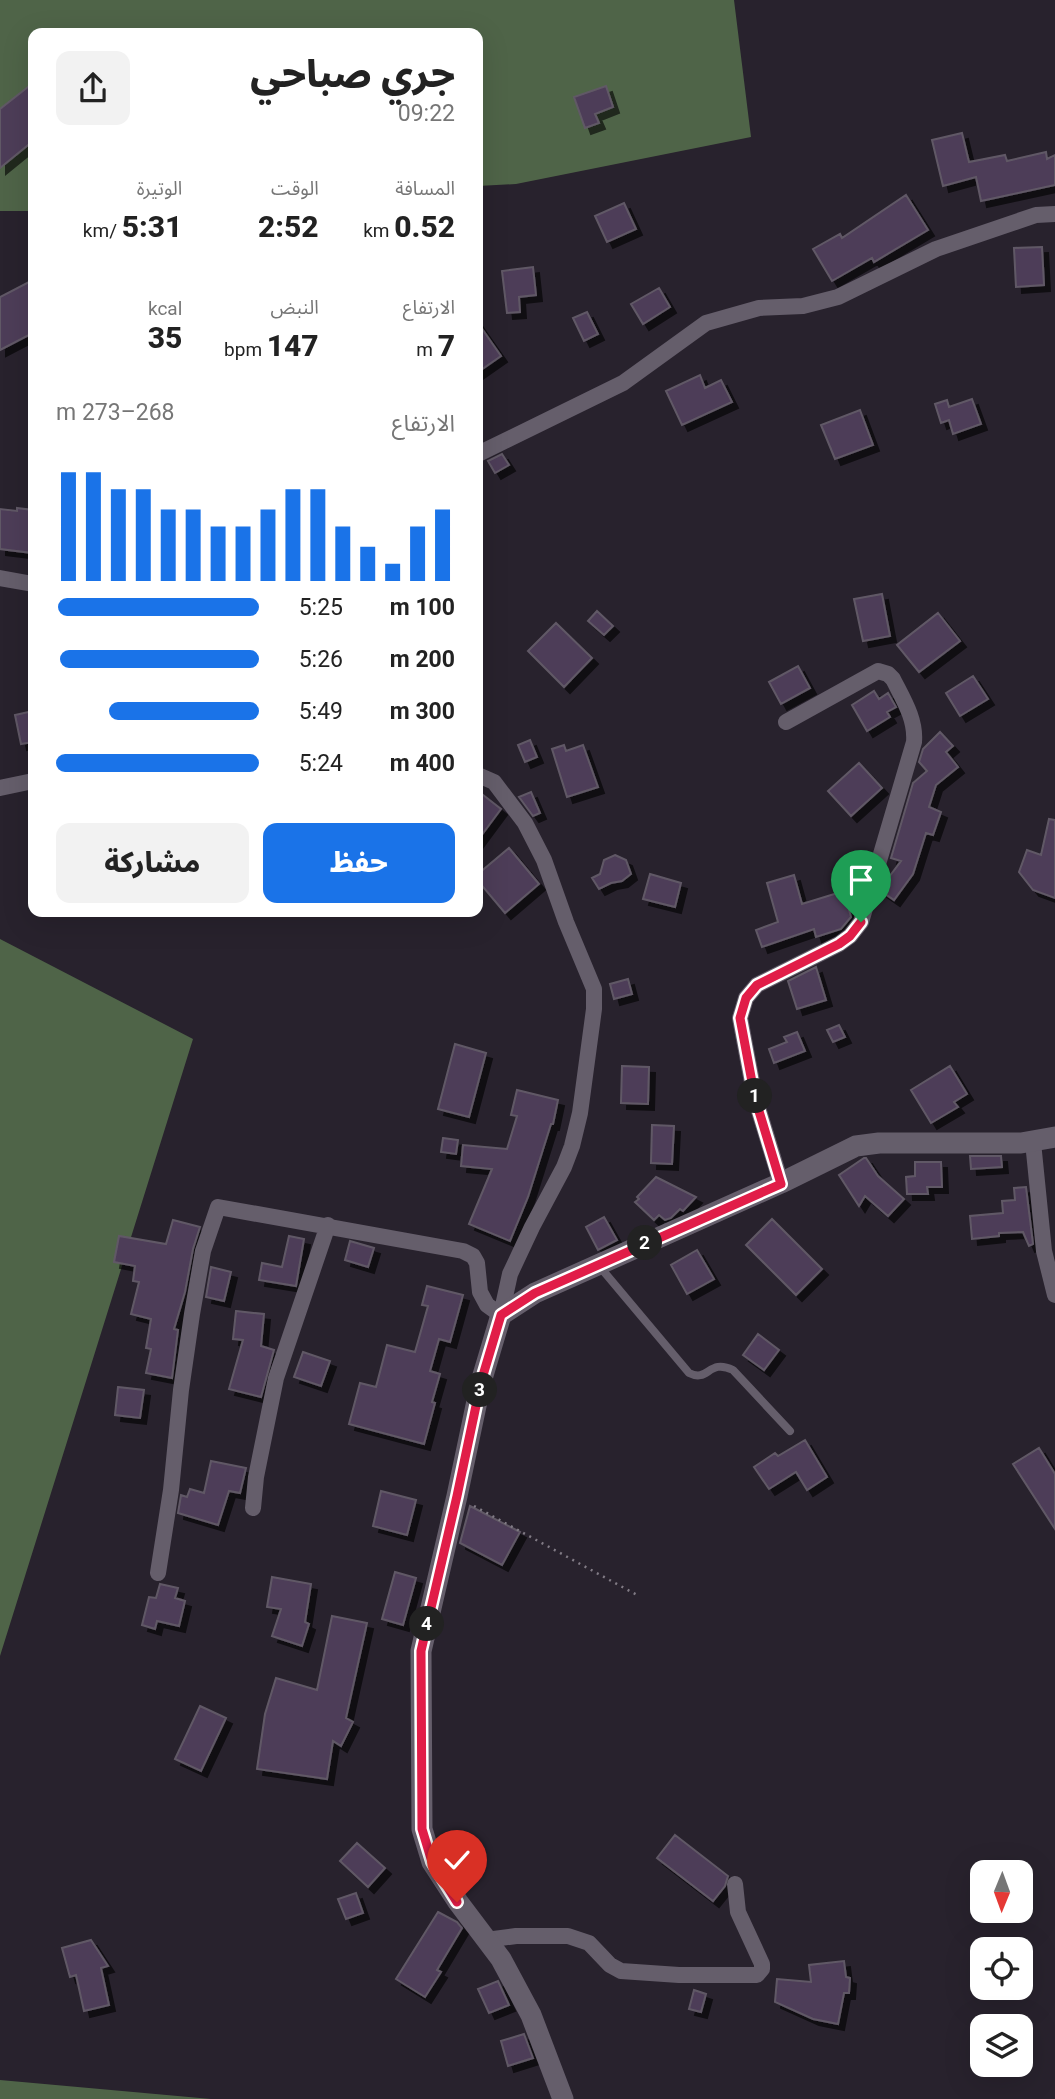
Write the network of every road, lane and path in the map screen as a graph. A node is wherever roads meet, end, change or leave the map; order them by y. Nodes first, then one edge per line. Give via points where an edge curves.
1 (1055, 214) edge
2 (483, 452) edge
3 (0, 578) edge
4 (28, 583) edge
5 (786, 722) dead end
6 (483, 777) edge
7 (28, 782) edge
8 (0, 788) edge
9 (1055, 1137) edge
10 (1034, 1142) junction
11 (781, 1184) junction
12 (328, 1225) junction
13 (597, 1265) junction
14 (1055, 1295) edge
15 (501, 1315) junction
16 (790, 1430) dead end
17 (457, 1496) junction
18 (253, 1508) dead end
19 (158, 1573) dead end
20 (637, 1595) dead end
21 (735, 1884) dead end
22 (486, 1940) junction
23 (563, 2099) edge

1 - 2 street via 1036,215 936,249 838,297 803,306 759,308 706,323 623,383
3 - 4 street
5 - 11 street via 878,671 893,679 915,731 861,922 839,944 757,985 746,998 740,1018 755,1098
6 - 15 street via 494,782 525,823 594,989 572,1146 510,1274
7 - 8 street
9 - 10 street
10 - 11 street via 856,1146
10 - 14 street via 1044,1251
11 - 13 street
12 - 15 street via 473,1256 480,1292 487,1305
12 - 18 street via 276,1378
12 - 19 street via 218,1207 203,1251
13 - 15 street via 535,1293
13 - 16 lane via 689,1373 702,1375 716,1366 733,1370
15 - 17 street via 481,1382
17 - 20 path
17 - 22 street via 421,1651 422,1829 432,1862
21 - 22 street via 738,1912 762,1966 757,1975 621,1971 589,1943 568,1936
22 - 23 street via 531,2015

